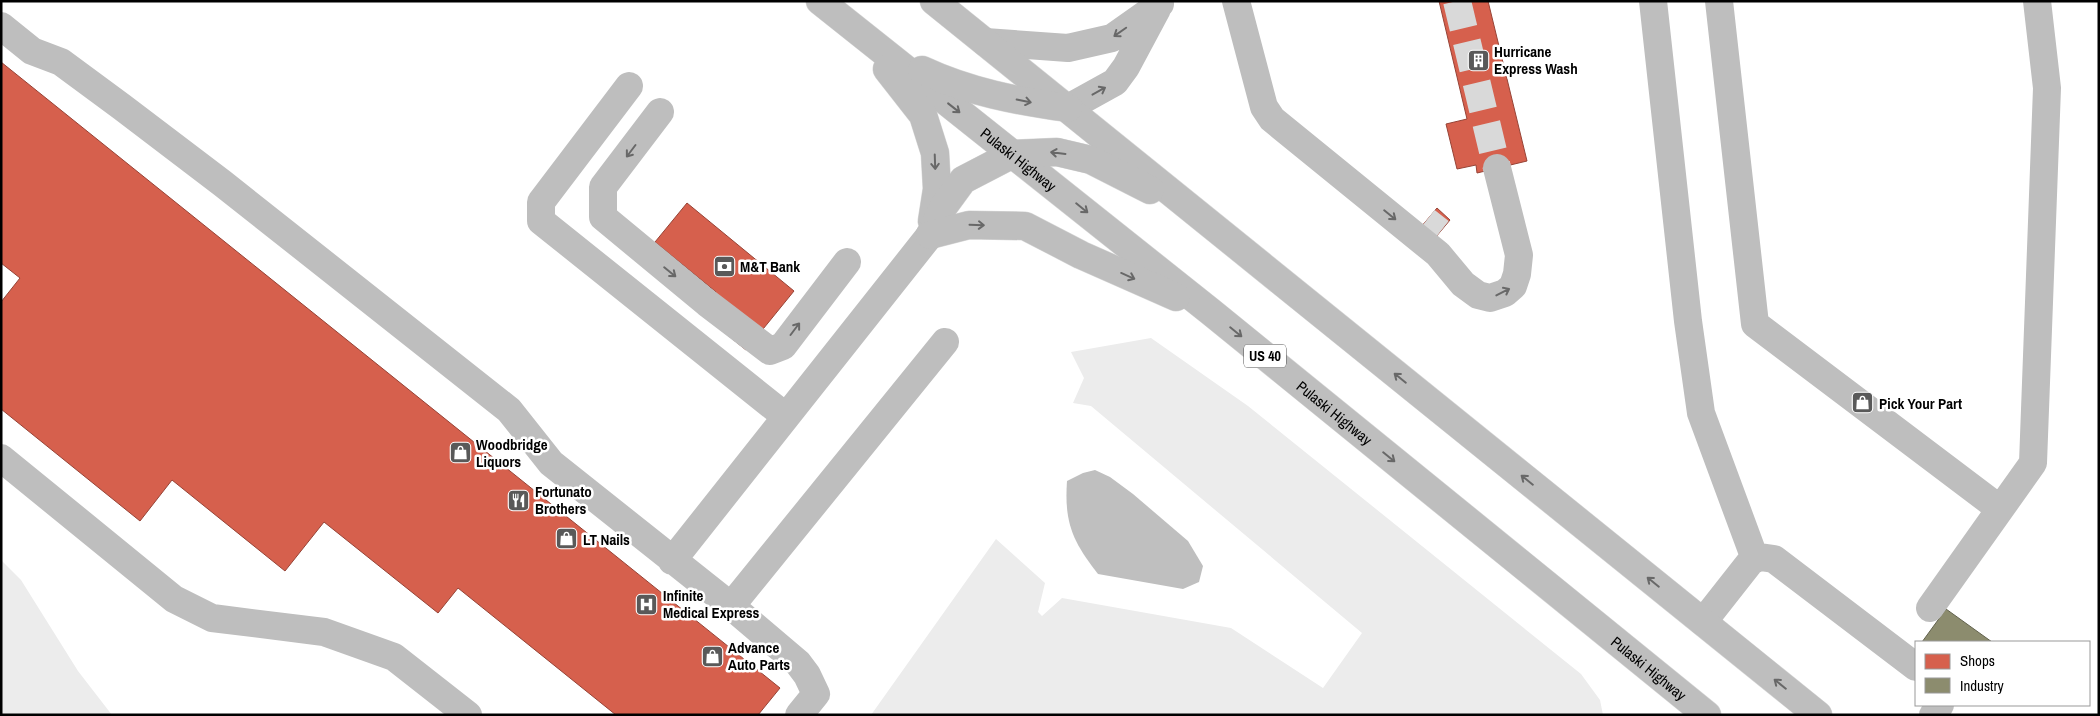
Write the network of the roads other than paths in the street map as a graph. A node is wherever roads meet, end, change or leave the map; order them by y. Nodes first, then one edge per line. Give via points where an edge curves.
1 (820, 1) edge
2 (934, 1) edge
3 (1653, 1) edge
4 (1719, 1) edge
5 (2038, 1) edge
6 (1161, 3) edge
7 (1239, 12) edge
8 (1, 26) edge
9 (858, 32) junction
10 (984, 42) junction
11 (879, 50) junction
12 (628, 86) dead end
13 (1068, 108) junction
14 (660, 112) dead end
15 (1013, 154) junction
16 (1497, 168) tunnel mouth
17 (1198, 215) junction
18 (930, 235) junction
19 (847, 262) dead end
20 (1466, 287) junction
21 (1212, 312) junction
22 (945, 342) dead end
23 (785, 416) junction
24 (1, 458) edge
25 (2000, 509) junction
26 (1755, 559) junction
27 (672, 561) junction
28 (731, 606) junction
29 (1930, 608) dead end
30 (1703, 622) junction
31 (1915, 666) edge
32 (468, 715) edge
33 (799, 715) edge
34 (1707, 715) edge
35 (1818, 715) edge

1 - 9 main road, Pulaski Highway / US 40
2 - 10 main road
3 - 26 main road via 1701,413
4 - 25 main road via 1755,324
5 - 25 main road via 2047,88 2033,463
6 -> 10 main road via 1112,38 1068,48
13 -> 6 main road via 1115,82
7 - 20 main road via 1270,68 1278,100 1293,116 1433,227 1459,252
7 -> 20 main road via 1264,107 1272,119 1438,254
8 - 27 main road via 32,51 61,62 122,107 509,410 551,463
9 - 11 main road, Pulaski Highway / US 40
9 -> 18 main road via 923,116 935,153 936,189
10 - 13 main road
11 -> 13 main road via 950,83 995,96
11 -> 15 main road, Pulaski Highway / US 40
12 - 23 main road via 541,202 541,221
13 - 17 main road
14 -> 19 main road via 603,187 602,217 707,303 770,351 783,346
17 -> 15 main road via 1091,160 1057,152
15 - 18 main road via 963,180 944,206
15 -> 21 main road, Pulaski Highway / US 40
20 -> 16 main road via 1490,298 1505,293 1513,286 1517,274 1519,255
30 -> 17 main road
18 -> 21 main road via 969,225 1025,226 1081,255
18 - 23 main road
21 -> 34 main road, Pulaski Highway / US 40
22 - 28 main road
23 - 27 main road
24 - 32 main road via 174,599 212,618 324,632 394,657
25 - 29 main road
26 - 30 main road
26 - 31 main road via 1774,559
27 - 28 main road
28 - 33 main road via 808,675 816,694
35 -> 30 main road

